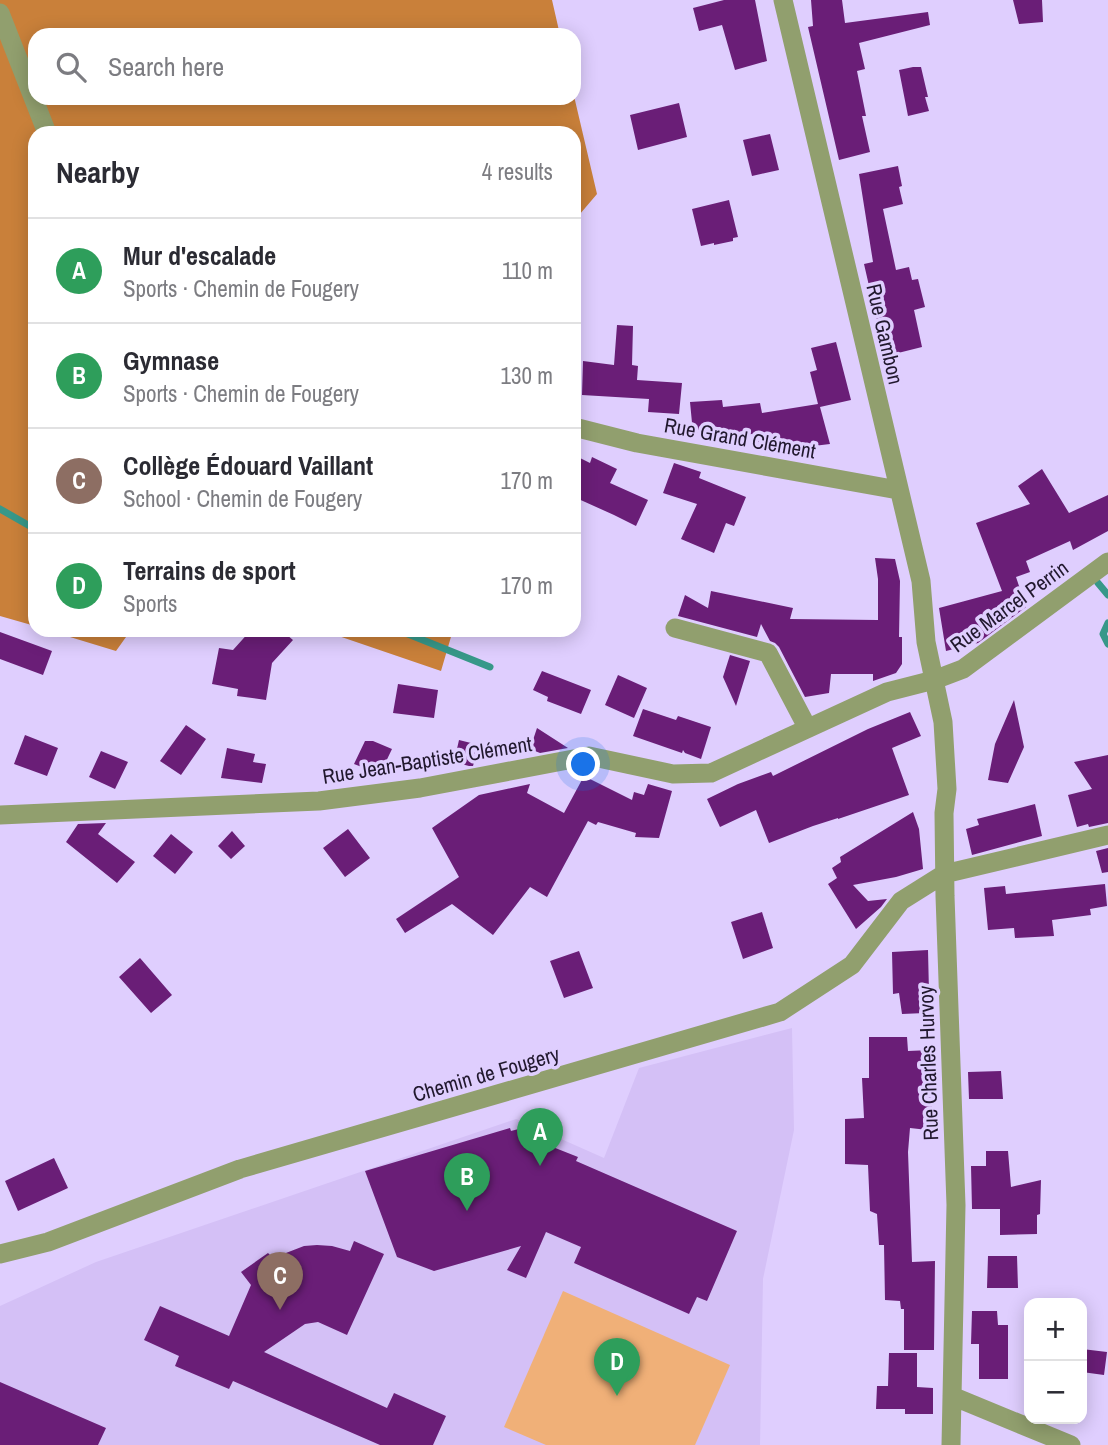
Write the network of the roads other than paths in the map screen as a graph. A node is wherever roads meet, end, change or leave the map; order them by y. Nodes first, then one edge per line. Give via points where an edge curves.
1 (783, 0) edge
2 (0, 13) edge
3 (28, 84) edge
4 (36, 105) edge
5 (44, 126) edge
6 (581, 429) edge
7 (898, 490) junction
8 (1108, 562) edge
9 (675, 628) dead end
10 (934, 680) junction
11 (807, 727) junction
12 (0, 815) edge
13 (1108, 835) edge
14 (944, 874) junction
15 (0, 1254) edge
16 (952, 1395) junction
17 (951, 1445) edge
18 (1070, 1445) edge

1 - 7 street, Rue Gambon
2 - 3 street
4 - 5 street
6 - 7 street, Rue Grand Clément
7 - 10 street, Rue Gambon via 921,581
8 - 10 street, Rue Marcel Perrin via 963,669
9 - 11 street via 768,653
10 - 11 street, Rue Jean-Baptiste Clément via 887,692
10 - 14 street, Rue Charles Hurvoy via 943,722 947,789
11 - 12 street, Rue Jean-Baptiste Clément via 711,773 673,774 589,756 420,788 319,801
13 - 14 street, Chemin de Fougery
14 - 15 street, Chemin de Fougery via 901,901 852,965 780,1012 240,1169 48,1242
14 - 16 street, Rue Charles Hurvoy via 956,1205
16 - 17 street, Rue Charles Hurvoy
16 - 18 street

